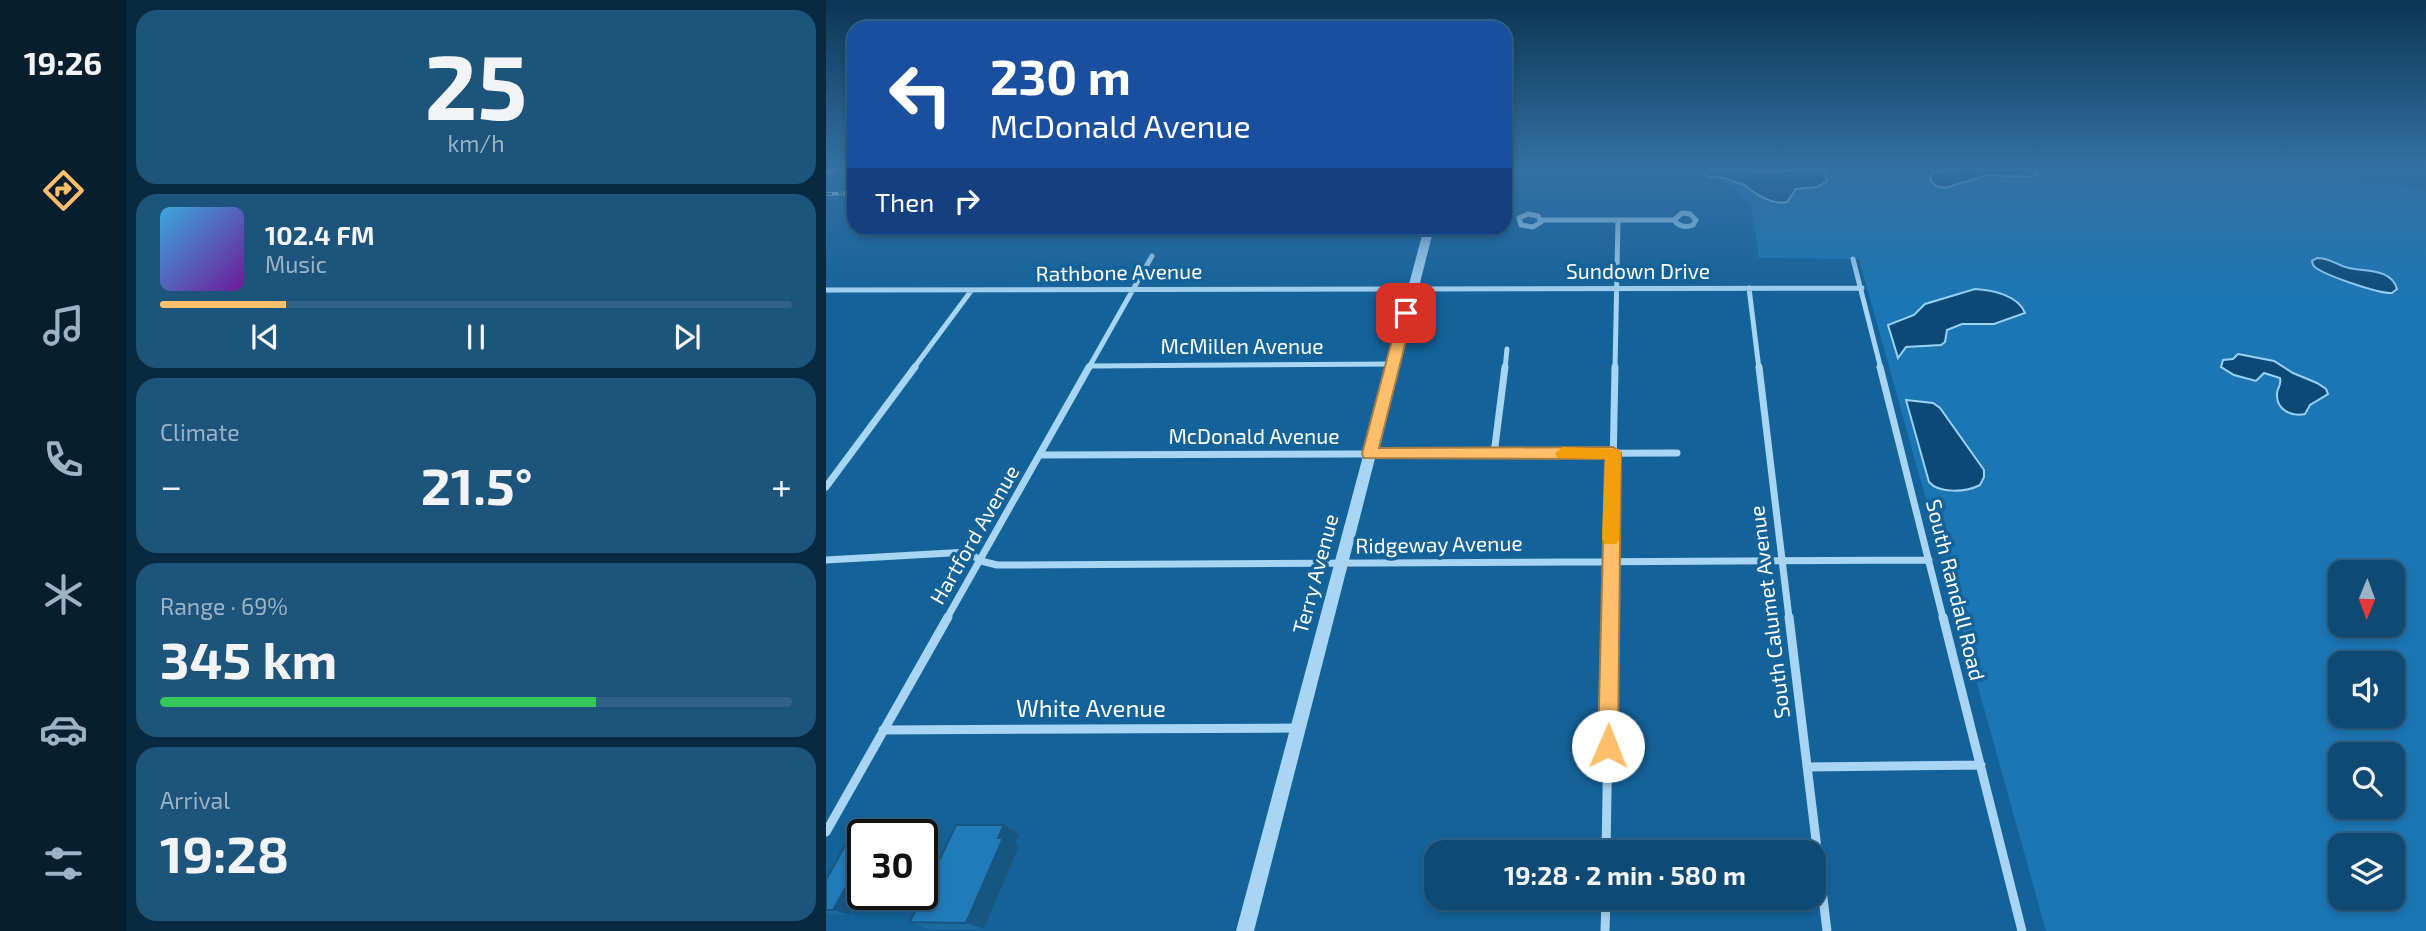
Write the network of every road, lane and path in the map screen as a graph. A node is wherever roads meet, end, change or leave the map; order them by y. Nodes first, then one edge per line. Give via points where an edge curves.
1 (1541, 220) dead end
2 (1618, 220) junction
3 (1674, 220) dead end
4 (1427, 235) edge
5 (1152, 256) dead end
6 (1853, 259) dead end
7 (1413, 287) junction
8 (1134, 288) junction
9 (1618, 288) junction
10 (1749, 288) junction
11 (1862, 288) junction
12 (826, 290) edge
13 (971, 292) junction
14 (1507, 349) dead end
15 (1393, 364) junction
16 (1090, 366) junction
17 (1494, 453) junction
18 (1613, 453) junction
19 (1677, 453) dead end
20 (1370, 454) junction
21 (1040, 456) junction
22 (826, 486) edge
23 (826, 560) edge
24 (1610, 560) junction
25 (1782, 560) junction
26 (1929, 560) junction
27 (981, 561) junction
28 (1341, 564) junction
29 (1298, 728) junction
30 (883, 730) junction
31 (1981, 765) junction
32 (1807, 767) junction
33 (826, 832) edge
34 (1606, 840) edge
35 (1606, 910) edge
36 (1245, 931) edge
37 (1605, 931) edge
38 (1827, 931) edge
39 (2022, 931) edge

1 - 2 street
2 - 3 street
2 - 9 street
4 - 7 street, Terry Avenue
5 - 8 street, Hartford Avenue
6 - 11 street, South Randall Road
7 - 8 street, Rathbone Avenue
7 - 9 street, Sundown Drive
7 - 15 street, Terry Avenue
8 - 13 street, Rathbone Avenue
8 - 16 street, Hartford Avenue
9 - 10 street, Sundown Drive
9 - 18 street
10 - 11 street, Sundown Drive
10 - 25 street, South Calumet Avenue
11 - 26 street, South Randall Road
12 - 13 street, Rathbone Avenue
13 - 22 street
14 - 17 street
15 - 16 street, McMillen Avenue
15 - 20 street, Terry Avenue
16 - 21 street, Hartford Avenue
17 - 18 street, McDonald Avenue
17 - 20 street, McDonald Avenue
18 - 19 street, McDonald Avenue
18 - 24 street
20 - 21 street, McDonald Avenue
20 - 28 street, Terry Avenue
21 - 27 street, Hartford Avenue
23 - 27 street, Ridgeway Avenue via 968,552
24 - 25 street, Ridgeway Avenue
24 - 28 street, Ridgeway Avenue
24 - 34 street
25 - 26 street, Ridgeway Avenue
25 - 32 street, South Calumet Avenue
26 - 31 street, South Randall Road
27 - 28 street, Ridgeway Avenue via 997,565
27 - 30 street, Hartford Avenue
28 - 29 street, Terry Avenue
29 - 30 street, White Avenue
29 - 36 street, Terry Avenue
30 - 33 street, Hartford Avenue
31 - 32 street
31 - 39 street, South Randall Road
32 - 38 street, South Calumet Avenue
35 - 37 street

